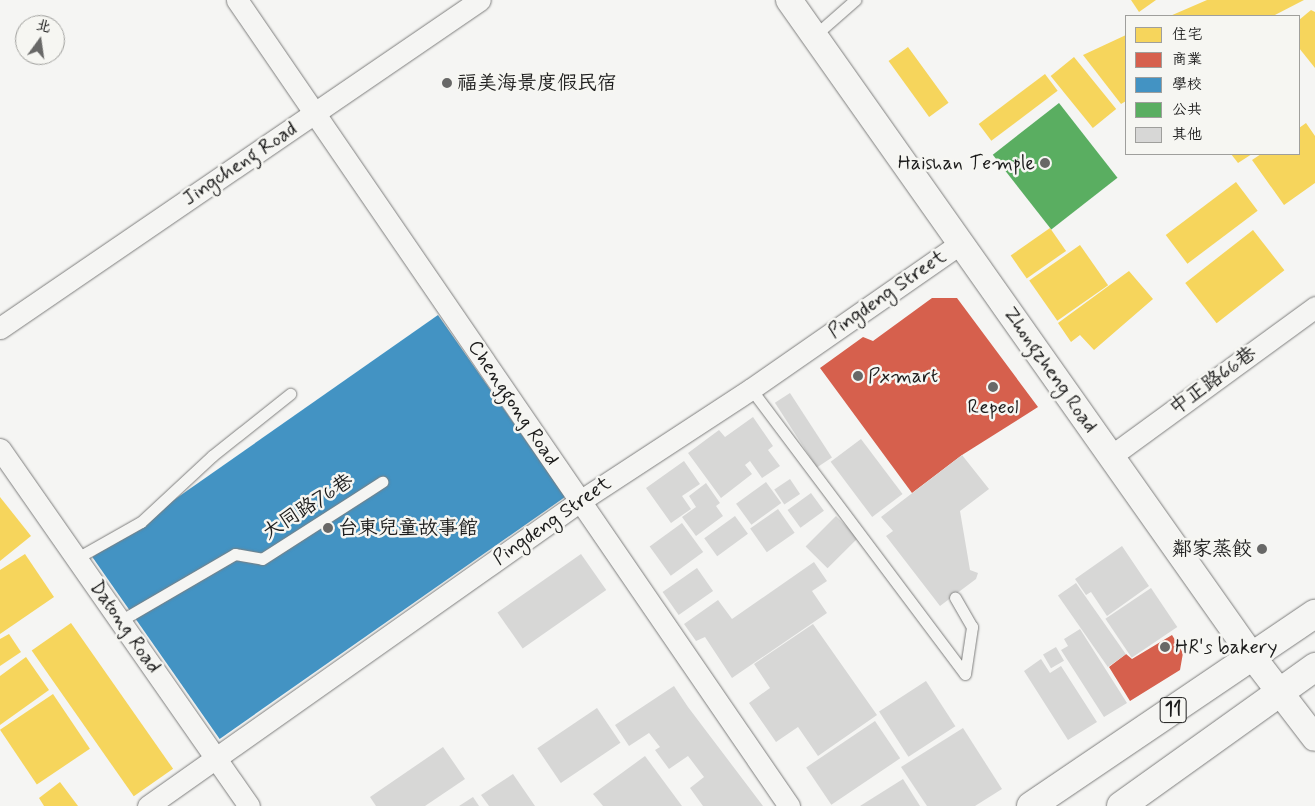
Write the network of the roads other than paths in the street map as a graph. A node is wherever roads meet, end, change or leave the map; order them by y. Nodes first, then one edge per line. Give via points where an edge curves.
1 (236, 0) edge
2 (480, 0) edge
3 (789, 0) edge
4 (855, 0) edge
5 (814, 36) junction
6 (315, 112) junction
7 (960, 243) junction
8 (1315, 307) edge
9 (0, 328) edge
10 (751, 389) junction
11 (290, 394) dead end
12 (0, 449) edge
13 (1110, 456) junction
14 (382, 482) dead end
15 (580, 501) junction
16 (77, 558) junction
17 (955, 598) dead end
18 (1315, 614) edge
19 (120, 621) junction
20 (1252, 656) junction
21 (1315, 667) edge
22 (1278, 693) junction
23 (1315, 738) edge
24 (216, 757) junction
25 (148, 806) edge
26 (249, 806) edge
27 (789, 806) edge
28 (1031, 806) edge
29 (1121, 806) edge

1 - 6 street, Chenggong Road
2 - 6 street, Jingcheng Road
3 - 5 street, Zhongzheng Road
4 - 5 lane
5 - 7 street, Zhongzheng Road
6 - 9 street, Jingcheng Road
6 - 15 street, Chenggong Road
7 - 10 street, Pingdeng Street
7 - 13 street, Zhongzheng Road
8 - 13 street, 中正路66巷
10 - 15 street, Pingdeng Street
10 - 17 lane via 965,674 972,627
11 - 16 lane via 212,456 141,522
12 - 16 street, Datong Road
13 - 20 street, Zhongzheng Road
14 - 19 lane, 大同路76巷 via 262,559 235,554
15 - 24 street, Pingdeng Street
15 - 27 street, Chenggong Road
16 - 19 street, Datong Road
18 - 20 main road, 11
19 - 24 street, Datong Road
20 - 22 street, Zhongzheng Road
20 - 28 main road, 11
21 - 22 main road, 11
22 - 23 street, Zhongzheng Road
22 - 29 main road, 11
24 - 25 street, Pingdeng Street
24 - 26 street, Datong Road

